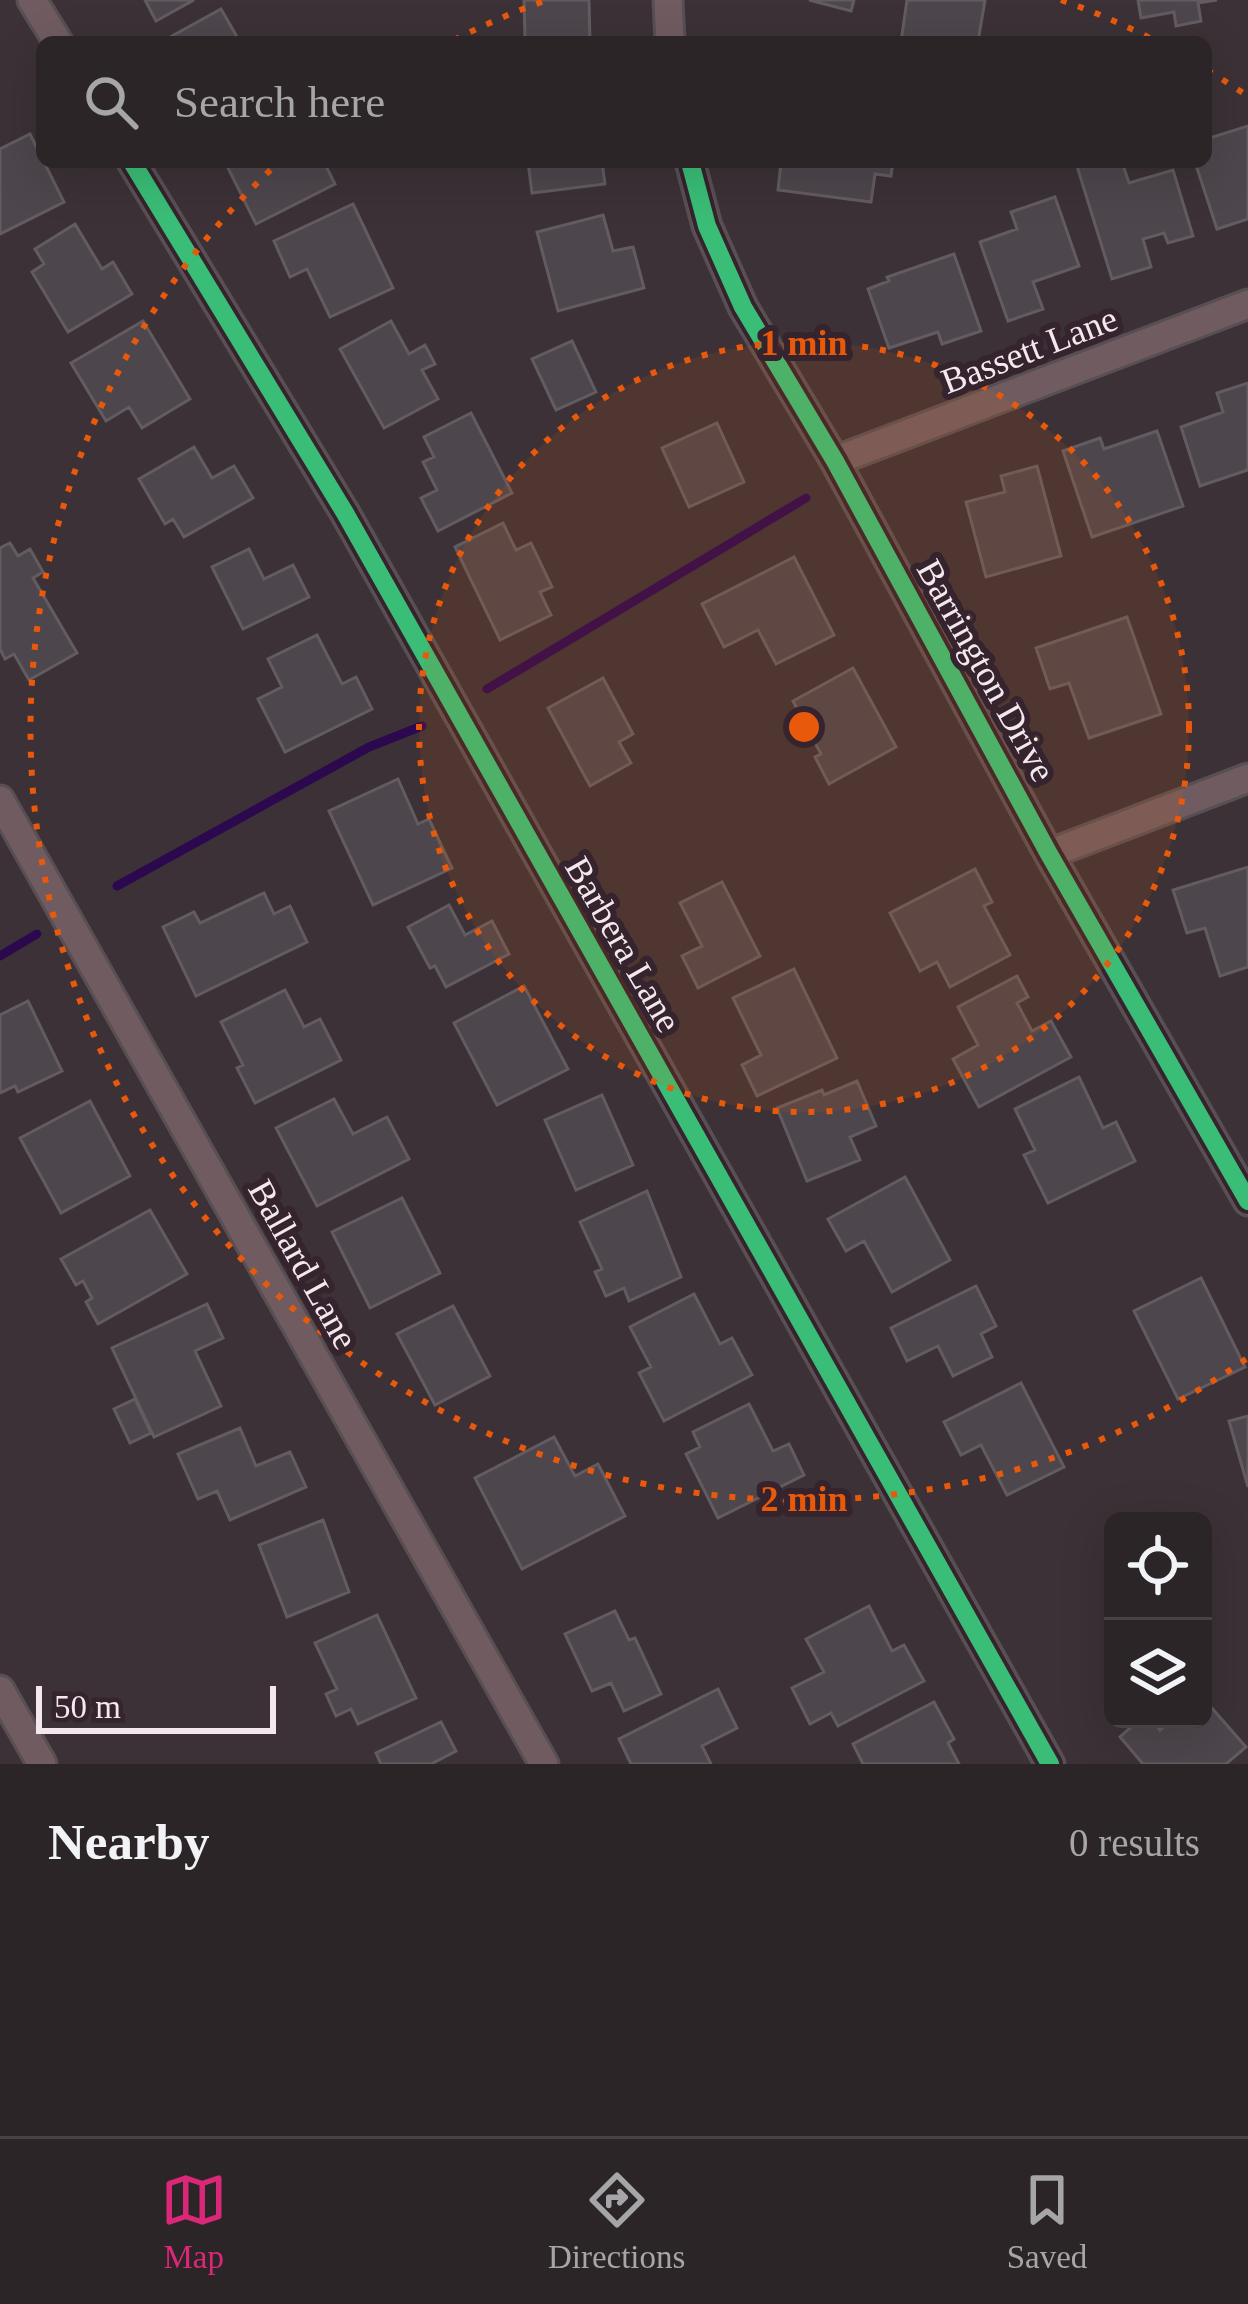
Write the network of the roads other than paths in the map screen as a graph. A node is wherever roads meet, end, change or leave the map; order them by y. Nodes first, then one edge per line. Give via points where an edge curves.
1 (32, 0) edge
2 (668, 0) edge
3 (54, 36) edge
4 (670, 36) edge
5 (136, 168) edge
6 (692, 168) edge
7 (1248, 304) edge
8 (835, 461) junction
9 (1248, 778) edge
10 (0, 800) edge
11 (1049, 854) junction
12 (1248, 1201) edge
13 (0, 1690) edge
14 (42, 1764) edge
15 (544, 1764) edge
16 (1050, 1764) edge

1 - 3 street
2 - 4 street
5 - 16 street, Barbera Lane via 344,513
6 - 8 street, Barrington Drive via 743,307
7 - 8 street, Bassett Lane
8 - 11 street, Barrington Drive
9 - 11 street
10 - 15 street, Ballard Lane
11 - 12 street, Barrington Drive
13 - 14 street

